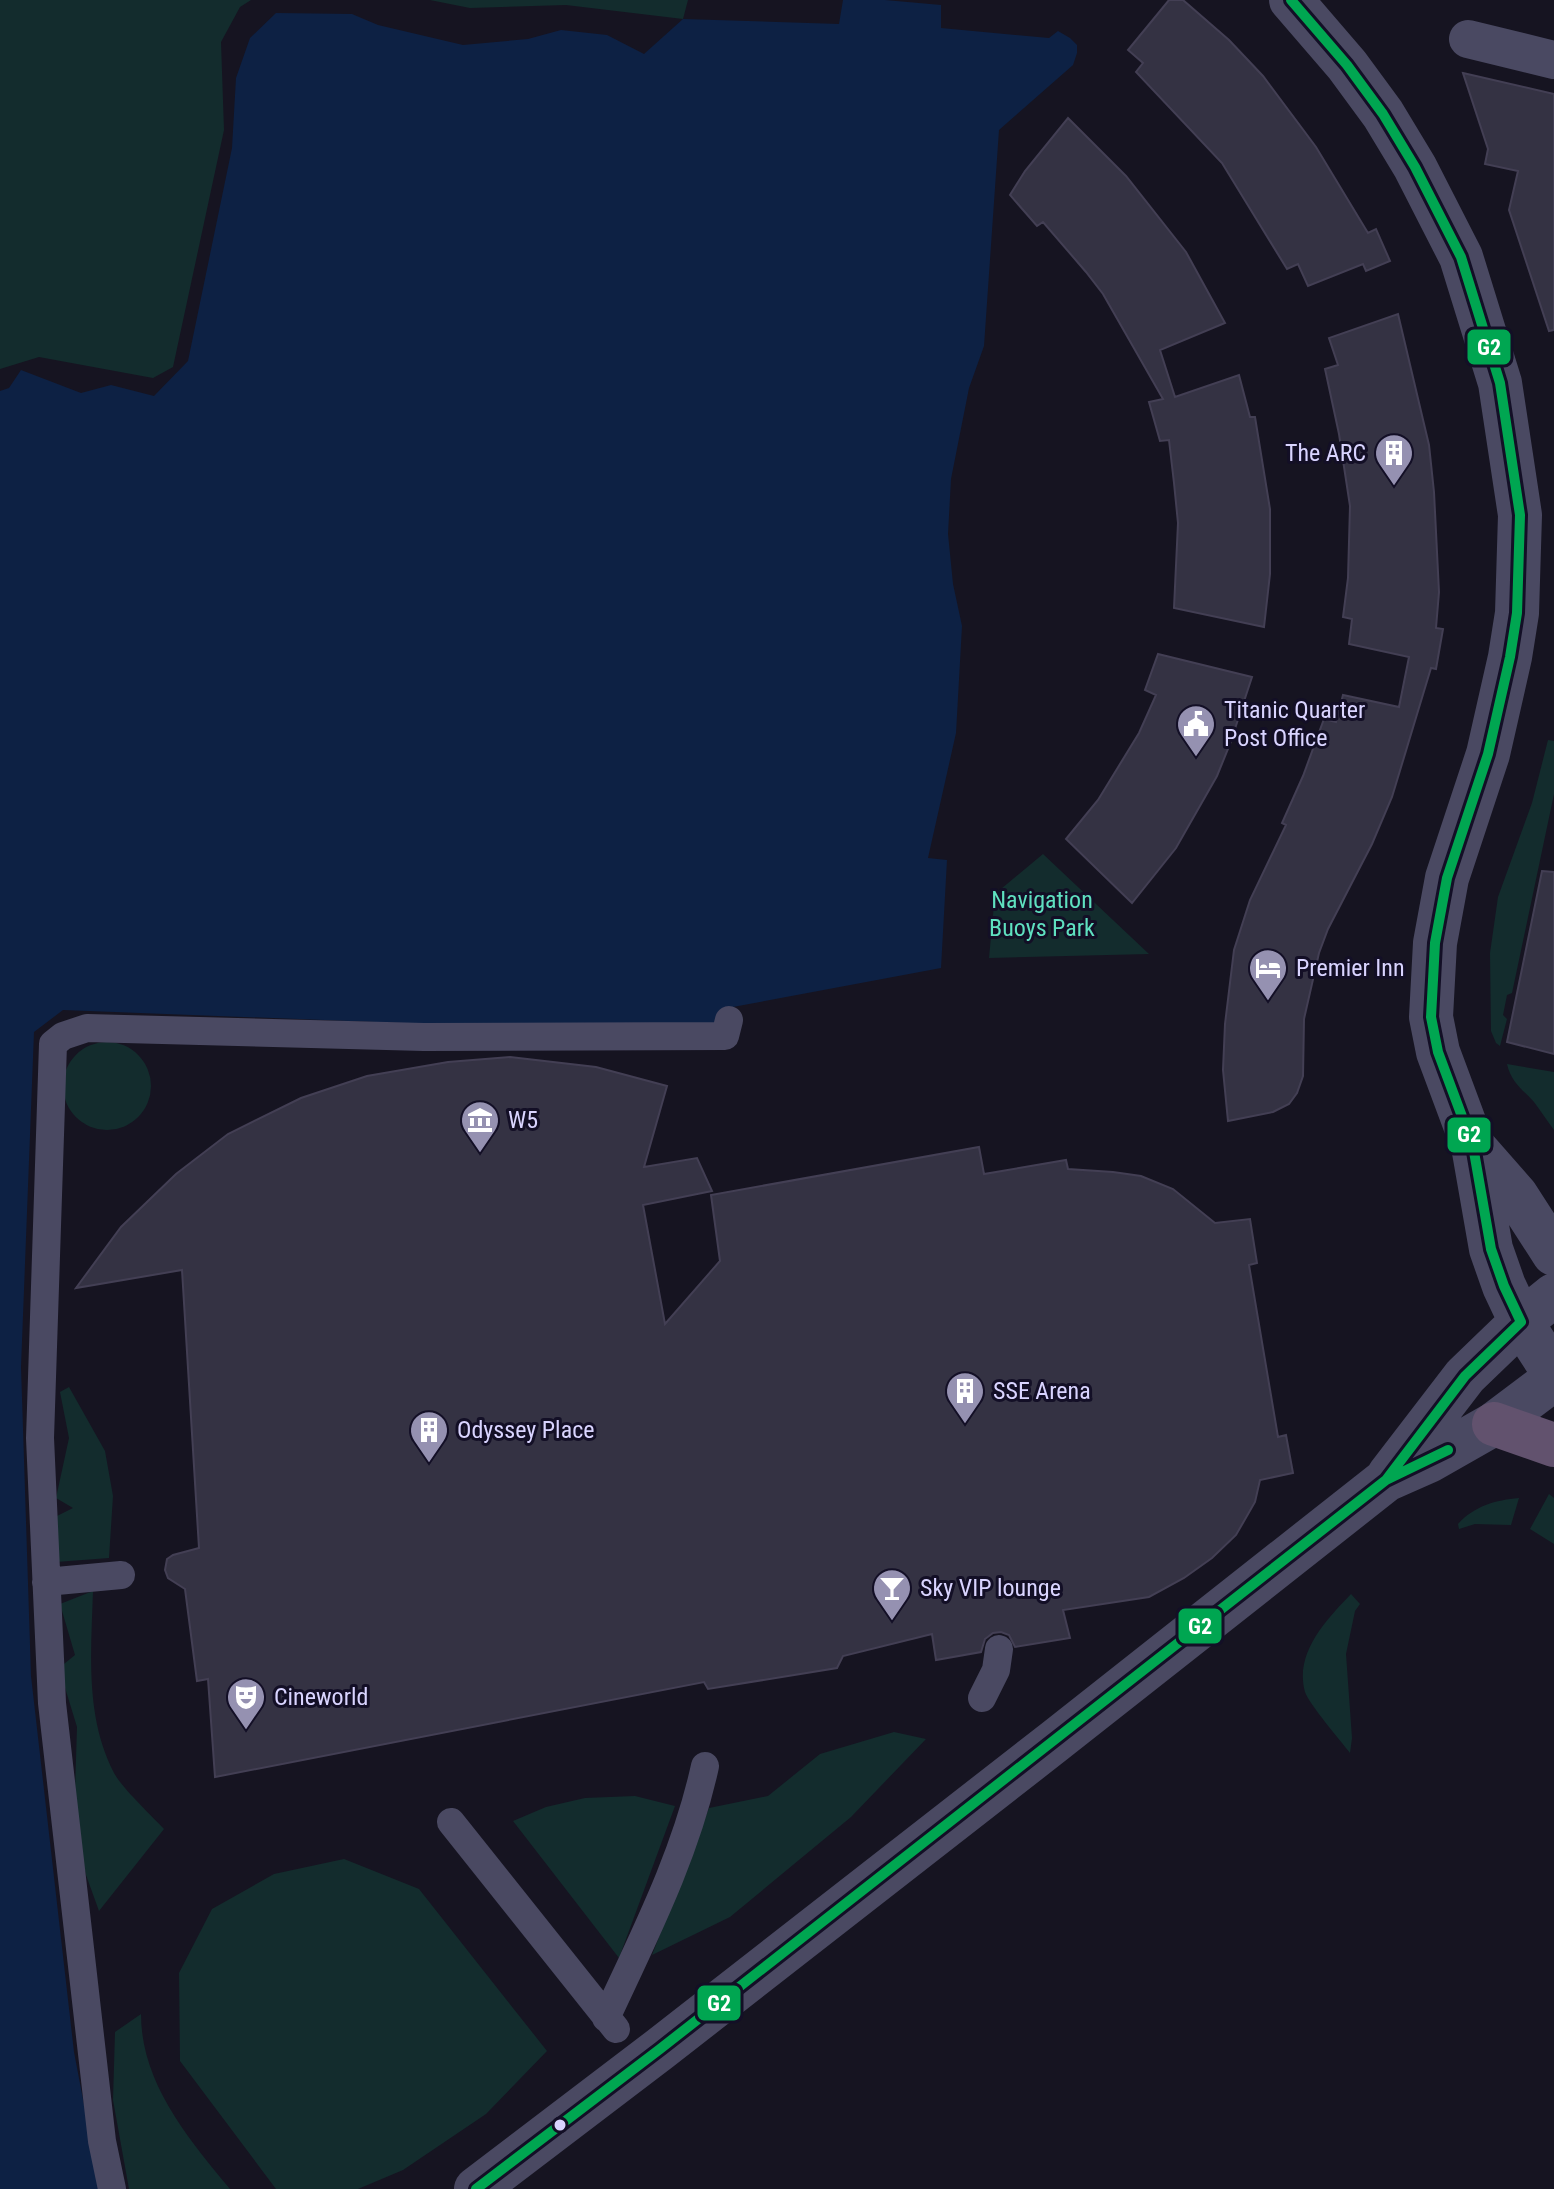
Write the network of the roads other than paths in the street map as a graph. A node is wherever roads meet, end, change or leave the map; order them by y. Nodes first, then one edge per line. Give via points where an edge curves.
1 (1291, 0) edge
2 (1468, 39) dead end
3 (1554, 60) edge
4 (729, 1020) dead end
5 (1473, 1146) junction
6 (1535, 1200) edge
7 (1554, 1254) edge
8 (1547, 1341) edge
9 (1494, 1424) junction
10 (1554, 1445) edge
11 (1386, 1480) junction
12 (121, 1575) dead end
13 (46, 1582) junction
14 (999, 1649) dead end
15 (982, 1698) dead end
16 (705, 1766) dead end
17 (451, 1822) dead end
18 (112, 2189) edge
19 (476, 2189) edge

1 - 5 street via 1347,65 1415,167 1461,257 1500,383 1520,515 1517,613 1488,754 1447,878 1431,989 1438,1052
2 - 3 street
4 - 13 street via 725,1036 424,1037 87,1028 53,1044 40,1438
5 - 6 street
5 - 8 street via 1491,1249 1504,1286
6 - 7 street
8 - 9 street
8 - 11 street via 1464,1409 1427,1425
9 - 10 highway
9 - 11 street
11 - 19 street
12 - 13 street
13 - 18 street via 52,1703 99,2117
14 - 15 street via 996,1670
16 - 17 street via 663,1895 611,2024

